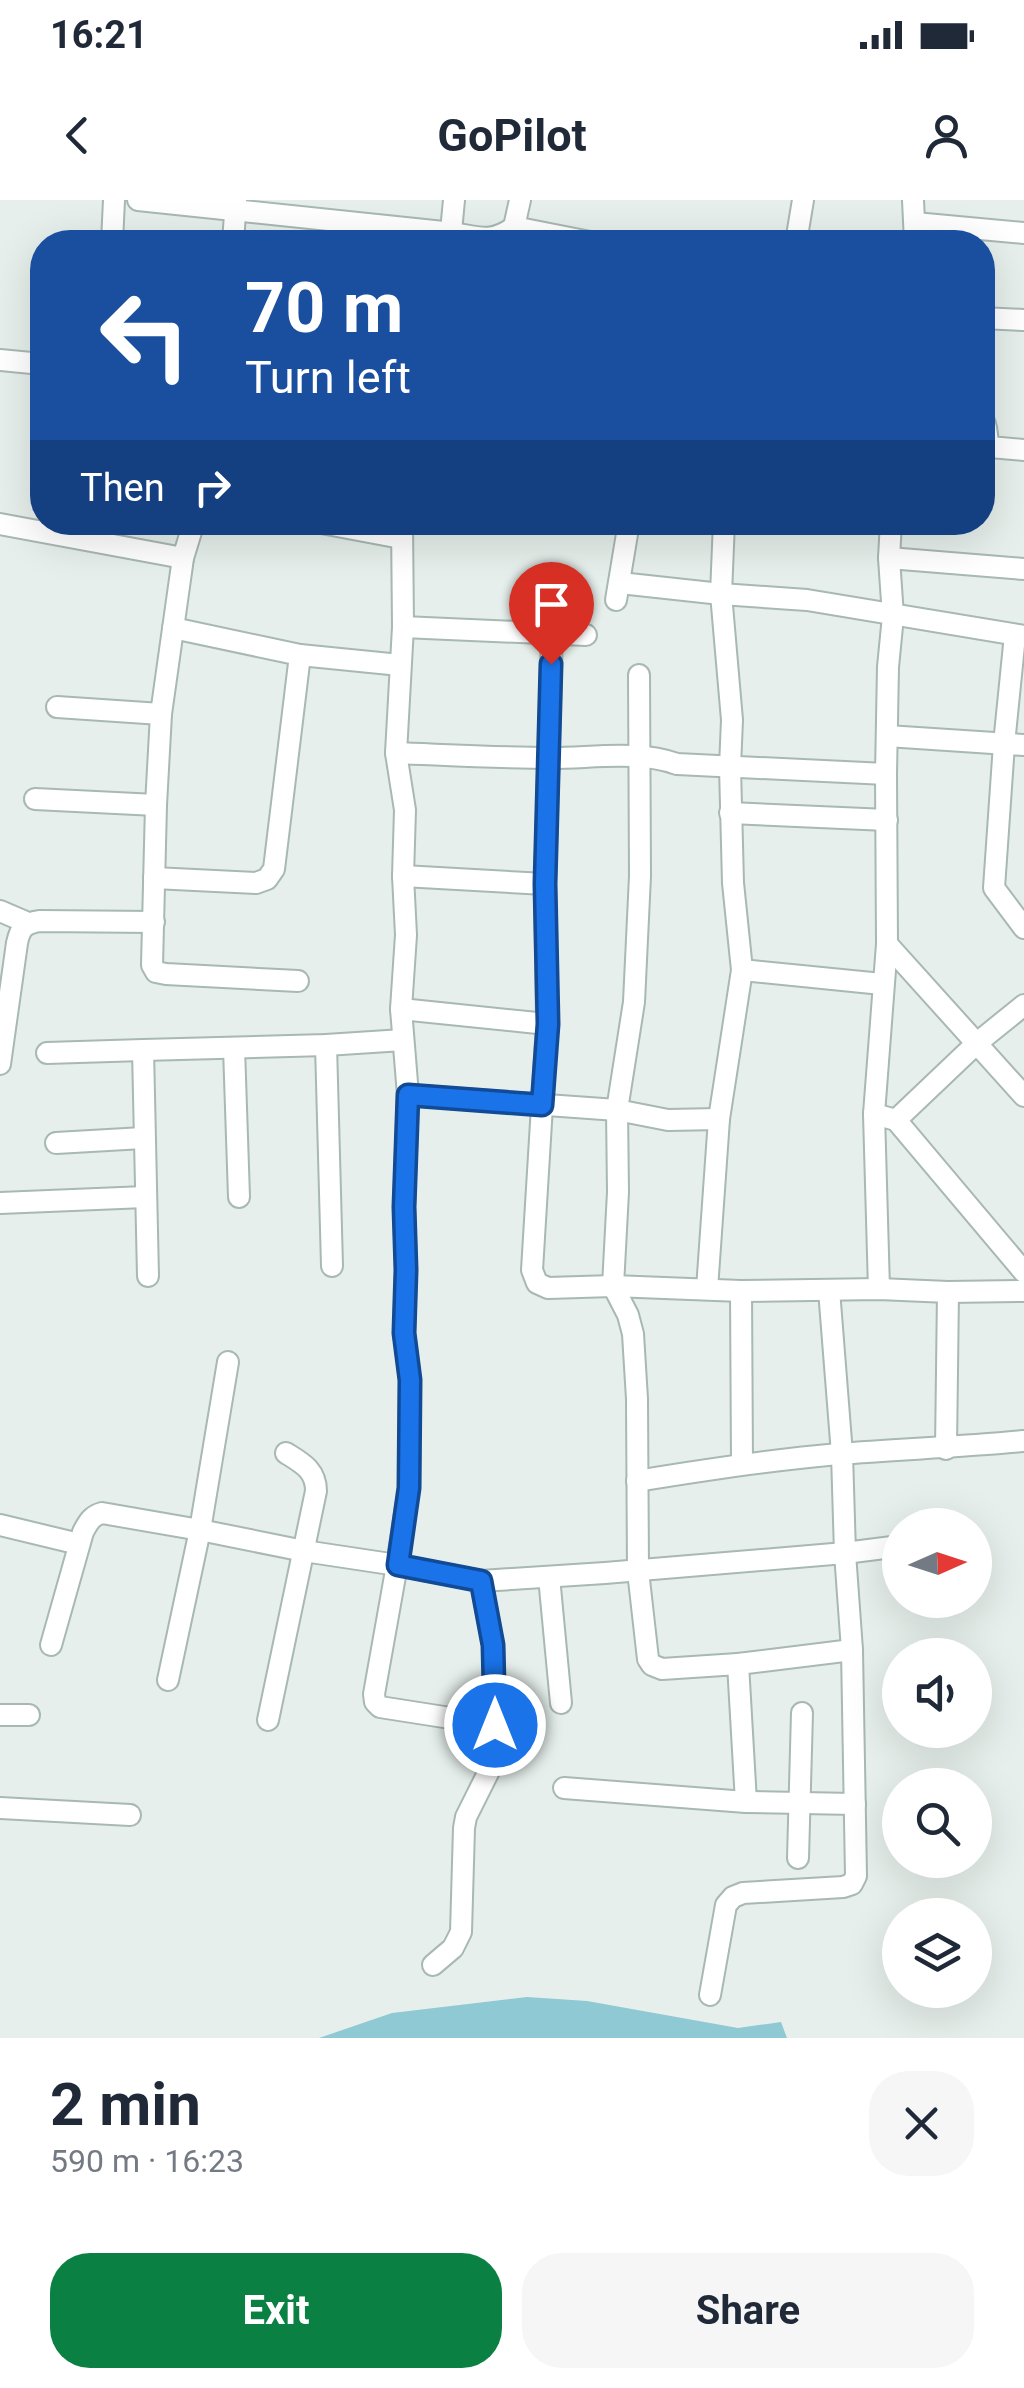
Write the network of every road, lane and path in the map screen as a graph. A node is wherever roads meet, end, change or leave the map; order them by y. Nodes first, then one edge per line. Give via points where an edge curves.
1 (114, 200) edge
2 (138, 200) edge
3 (454, 200) edge
4 (520, 200) edge
5 (803, 200) edge
6 (913, 200) edge
7 (235, 204) edge
8 (514, 227) junction
9 (113, 230) edge
10 (234, 230) edge
11 (401, 230) edge
12 (452, 230) edge
13 (509, 230) edge
14 (529, 230) edge
15 (798, 230) edge
16 (915, 230) edge
17 (995, 234) edge
18 (1024, 234) edge
19 (995, 319) edge
20 (1024, 320) edge
21 (0, 360) edge
22 (30, 363) edge
23 (995, 447) edge
24 (1024, 450) edge
25 (0, 524) edge
26 (30, 530) edge
27 (59, 535) edge
28 (190, 535) edge
29 (402, 535) edge
30 (627, 535) edge
31 (723, 535) edge
32 (890, 535) edge
33 (183, 558) junction
34 (889, 558) junction
35 (1024, 569) edge
36 (720, 594) junction
37 (893, 616) junction
38 (173, 628) junction
39 (402, 628) junction
40 (552, 633) junction
41 (586, 635) dead end
42 (1020, 636) edge
43 (300, 655) junction
44 (400, 665) junction
45 (639, 675) dead end
46 (57, 707) dead end
47 (161, 714) junction
48 (887, 736) junction
49 (1014, 744) edge
50 (396, 753) junction
51 (639, 757) junction
52 (548, 758) junction
53 (730, 767) junction
54 (886, 774) junction
55 (35, 799) dead end
56 (156, 805) junction
57 (730, 813) junction
58 (887, 820) junction
59 (403, 876) junction
60 (154, 878) junction
61 (545, 884) junction
62 (0, 911) edge
63 (154, 922) junction
64 (28, 923) junction
65 (1024, 928) edge
66 (887, 944) junction
67 (742, 970) junction
68 (298, 981) dead end
69 (882, 984) junction
70 (1024, 1005) edge
71 (401, 1009) junction
72 (548, 1024) junction
73 (403, 1040) junction
74 (976, 1043) junction
75 (326, 1045) junction
76 (234, 1048) junction
77 (143, 1050) junction
78 (47, 1052) dead end
79 (0, 1064) edge
80 (408, 1095) junction
81 (1024, 1096) edge
82 (542, 1105) junction
83 (617, 1110) junction
84 (874, 1114) junction
85 (718, 1119) junction
86 (896, 1120) junction
87 (143, 1138) junction
88 (56, 1143) dead end
89 (145, 1197) junction
90 (239, 1197) dead end
91 (0, 1203) edge
92 (332, 1266) dead end
93 (1024, 1272) edge
94 (148, 1276) dead end
95 (613, 1286) junction
96 (707, 1289) junction
97 (880, 1289) junction
98 (830, 1290) junction
99 (741, 1291) junction
100 (948, 1292) junction
101 (1024, 1292) edge
102 (228, 1362) dead end
103 (1024, 1441) edge
104 (946, 1449) junction
105 (286, 1453) dead end
106 (842, 1454) junction
107 (742, 1464) junction
108 (638, 1481) junction
109 (0, 1524) edge
110 (200, 1530) junction
111 (79, 1544) junction
112 (882, 1548) edge
113 (304, 1551) junction
114 (845, 1553) junction
115 (398, 1565) junction
116 (638, 1570) junction
117 (549, 1577) junction
118 (481, 1581) junction
119 (51, 1645) dead end
120 (852, 1650) junction
121 (738, 1664) junction
122 (168, 1680) dead end
123 (561, 1703) dead end
124 (802, 1713) dead end
125 (0, 1715) edge
126 (29, 1716) dead end
127 (268, 1720) dead end
128 (495, 1725) junction
129 (564, 1788) dead end
130 (746, 1802) junction
131 (800, 1803) junction
132 (855, 1804) junction
133 (0, 1808) edge
134 (130, 1815) dead end
135 (798, 1858) dead end
136 (433, 1965) dead end
137 (710, 1995) dead end

1 - 9 street
2 - 7 street
3 - 12 street
4 - 8 street
5 - 15 street
6 - 16 street
7 - 10 street
7 - 11 street
8 - 13 street
8 - 14 street
17 - 18 street
19 - 20 street
21 - 22 street
23 - 24 street
25 - 26 street
27 - 33 street
28 - 33 street
29 - 39 street
30 - 36 street via 618,591
31 - 36 street
32 - 34 street
33 - 38 street
34 - 35 street
34 - 37 street
36 - 37 street via 807,600
36 - 53 street
37 - 42 street
37 - 48 street
38 - 43 street
38 - 47 street
39 - 40 street
39 - 44 street
40 - 41 street
40 - 52 street
42 - 49 street
43 - 44 street
43 - 60 street via 274,869 256,883
44 - 50 street
45 - 51 street
46 - 47 street
47 - 56 street
48 - 49 street
48 - 54 street
49 - 65 street via 994,888
50 - 52 street
50 - 59 street via 405,810
51 - 52 street
51 - 53 street
51 - 83 street via 634,1002
52 - 61 street
53 - 54 street
53 - 57 street
54 - 58 street
55 - 56 street
56 - 60 street
57 - 58 street
57 - 67 street
58 - 66 street
59 - 61 street
59 - 71 street
60 - 63 street
61 - 72 street
62 - 64 street
63 - 64 street
63 - 68 street via 156,972
64 - 79 street via 17,943
66 - 69 street
66 - 74 street
67 - 69 street
67 - 85 street
69 - 84 street
70 - 74 street
71 - 72 street
71 - 73 street
72 - 82 street
73 - 75 street
73 - 80 street
74 - 81 street
74 - 86 street
75 - 76 street
75 - 92 street
76 - 77 street
76 - 90 street
77 - 78 street
77 - 87 street
80 - 82 street
80 - 115 street via 409,1488
82 - 83 street
82 - 95 street via 532,1270 548,1288
83 - 85 street via 668,1120
83 - 95 street
84 - 86 street
84 - 97 street
85 - 96 street
86 - 93 street
87 - 88 street
87 - 89 street
89 - 91 street
89 - 94 street
95 - 96 street
95 - 108 street via 633,1334
96 - 99 street
97 - 98 street
97 - 100 street
98 - 99 street
98 - 106 street
99 - 107 street
100 - 101 street
100 - 104 street
102 - 110 street
103 - 104 street
104 - 106 street
105 - 113 street via 316,1480
106 - 107 street
106 - 114 street
107 - 108 street
108 - 116 street
109 - 111 street
110 - 111 street via 102,1513 89,1521
110 - 113 street
110 - 122 street
111 - 119 street
112 - 114 street
113 - 115 street
113 - 127 street
114 - 116 street
114 - 120 street
115 - 118 street
115 - 128 street via 376,1702
116 - 117 street
116 - 121 street via 652,1665
117 - 118 street
117 - 123 street
118 - 128 street via 493,1645
120 - 121 street
120 - 132 street
121 - 130 street
124 - 131 street
125 - 126 street
128 - 136 street via 491,1766 464,1828 461,1932
129 - 130 street
130 - 131 street
131 - 132 street
131 - 135 street
132 - 137 street via 852,1884 733,1897
133 - 134 street

